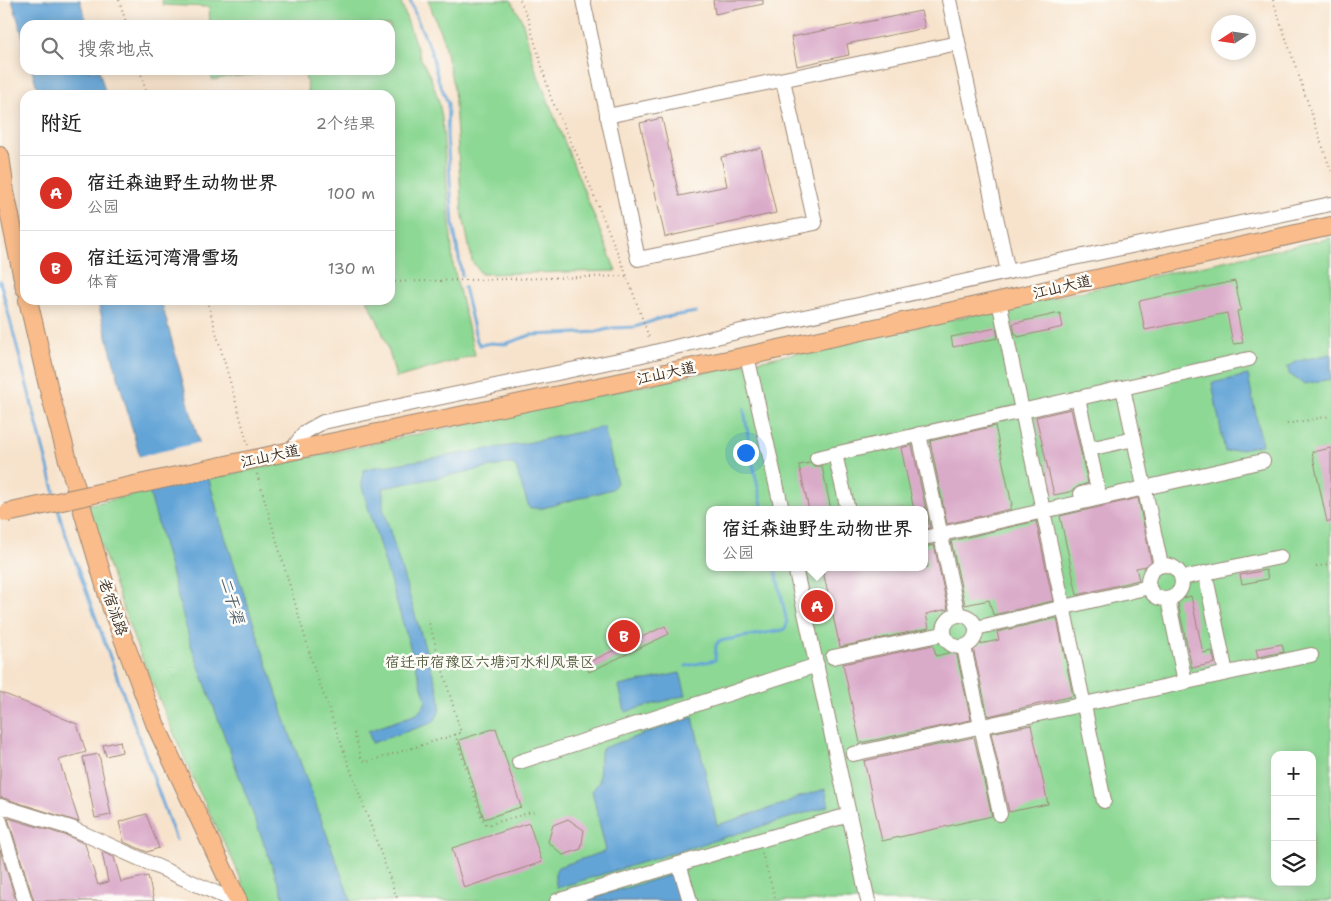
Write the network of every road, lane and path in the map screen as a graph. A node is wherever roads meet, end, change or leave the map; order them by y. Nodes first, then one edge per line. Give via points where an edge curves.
1 (119, 0) edge
2 (520, 0) edge
3 (583, 0) edge
4 (949, 0) edge
5 (1273, 0) edge
6 (125, 20) edge
7 (958, 43) junction
8 (141, 75) edge
9 (783, 80) junction
10 (146, 90) edge
11 (607, 116) junction
12 (0, 156) edge
13 (1331, 171) edge
14 (2, 197) edge
15 (1331, 204) edge
16 (1331, 226) edge
17 (0, 240) edge
18 (20, 268) edge
19 (1008, 272) junction
20 (20, 273) edge
21 (627, 276) junction
22 (395, 282) edge
23 (999, 301) junction
24 (29, 305) edge
25 (208, 305) edge
26 (646, 329) dead end
27 (747, 356) junction
28 (1249, 359) dead end
29 (1123, 388) junction
30 (1078, 398) junction
31 (1022, 411) junction
32 (1331, 416) edge
33 (1287, 424) dead end
34 (919, 434) junction
35 (1134, 439) junction
36 (250, 449) dead end
37 (1088, 449) junction
38 (292, 451) junction
39 (836, 454) junction
40 (817, 458) dead end
41 (1263, 461) dead end
42 (255, 468) dead end
43 (1145, 488) junction
44 (1074, 504) junction
45 (781, 506) edge
46 (847, 506) edge
47 (1043, 511) junction
48 (4, 514) edge
49 (940, 534) junction
50 (928, 537) edge
51 (1280, 557) dead end
52 (1331, 563) edge
53 (1161, 565) junction
54 (1316, 566) dead end
55 (796, 571) edge
56 (1205, 573) junction
57 (1182, 578) junction
58 (1149, 587) junction
59 (1168, 599) junction
60 (1063, 607) junction
61 (958, 615) junction
62 (428, 619) dead end
63 (976, 628) junction
64 (943, 634) junction
65 (964, 647) junction
66 (1311, 655) dead end
67 (833, 657) dead end
68 (817, 665) junction
69 (1226, 673) junction
70 (1186, 682) junction
71 (1084, 704) junction
72 (981, 726) junction
73 (354, 733) dead end
74 (455, 734) junction
75 (853, 754) dead end
76 (519, 762) dead end
77 (1104, 801) dead end
78 (0, 806) edge
79 (535, 811) dead end
80 (1000, 814) dead end
81 (849, 815) junction
82 (0, 821) edge
83 (758, 841) junction
84 (679, 864) junction
85 (25, 901) edge
86 (236, 901) edge
87 (398, 901) edge
88 (557, 901) edge
89 (690, 901) edge
90 (776, 901) edge
91 (868, 901) edge

1 - 6 path
2 - 21 path via 528,15 551,98
3 - 11 street
4 - 7 street
5 - 13 path
7 - 9 street
7 - 19 street
8 - 10 path
9 - 11 street
9 - 11 street via 815,223 638,260
12 - 14 main road
14 - 18 main road
15 - 19 street
16 - 23 main road, 江山大道
17 - 20 main road via 8,244
19 - 38 street via 638,356 323,422 305,432
21 - 22 path
21 - 26 path
23 - 27 main road, 江山大道
23 - 31 street
24 - 86 main road, 老宿沭路 via 69,464 112,609 156,726
25 - 36 path
27 - 38 main road, 江山大道
27 - 45 street
28 - 29 street
29 - 30 street
29 - 35 street
30 - 31 street
30 - 37 street
31 - 34 street
31 - 47 street
32 - 33 path
34 - 39 street
34 - 49 street
35 - 37 street
35 - 43 street
37 - 44 street via 1098,490 1072,496
38 - 48 main road, 江山大道, bridge
39 - 40 street
39 - 46 street
41 - 43 street
42 - 87 path via 315,671
43 - 44 street
43 - 53 street
44 - 47 street
47 - 49 street
47 - 60 street
49 - 50 street
49 - 61 street
51 - 56 street
52 - 54 path
53 - 57 street via 1172,566
53 - 58 street via 1149,576
55 - 68 street
56 - 57 street
56 - 69 street
57 - 59 street via 1180,590
58 - 59 street via 1155,596
58 - 60 street
59 - 70 street
60 - 63 street
60 - 71 street
61 - 63 street via 970,618
61 - 64 street via 946,621
62 - 74 path via 461,733
63 - 65 street via 974,639
64 - 65 street via 951,645
64 - 67 street
65 - 72 street
66 - 69 street
68 - 76 street
68 - 81 street
69 - 70 street
70 - 71 street
71 - 72 street
71 - 77 street
72 - 75 street
72 - 80 street
73 - 74 path via 362,760 367,762
74 - 79 path via 483,822 487,825
78 - 86 street via 71,828
81 - 83 street
81 - 91 street
82 - 85 street
83 - 84 street
83 - 90 path
84 - 88 street
84 - 89 street

